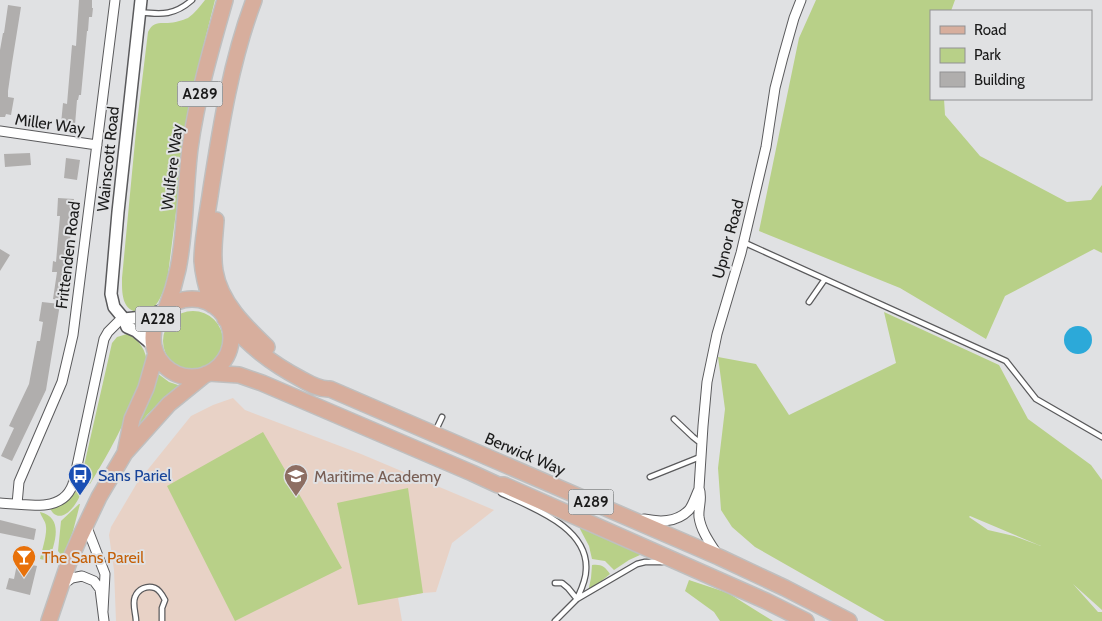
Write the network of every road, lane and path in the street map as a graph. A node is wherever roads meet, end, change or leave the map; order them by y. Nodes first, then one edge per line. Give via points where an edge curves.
1 (115, 0) edge
2 (142, 0) edge
3 (192, 0) edge
4 (225, 0) edge
5 (254, 0) edge
6 (801, 0) edge
7 (140, 12) junction
8 (0, 132) edge
9 (220, 135) junction
10 (97, 145) junction
11 (743, 242) junction
12 (825, 279) junction
13 (809, 302) dead end
14 (212, 305) junction
15 (166, 309) junction
16 (123, 318) junction
17 (225, 319) junction
18 (155, 349) junction
19 (208, 373) junction
20 (330, 389) junction
21 (442, 418) dead end
22 (674, 419) dead end
23 (435, 434) junction
24 (1102, 437) edge
25 (702, 440) junction
26 (125, 453) junction
27 (702, 457) junction
28 (650, 477) dead end
29 (498, 485) junction
30 (700, 488) junction
31 (0, 504) edge
32 (17, 504) junction
33 (621, 515) junction
34 (86, 524) junction
35 (719, 557) junction
36 (683, 564) junction
37 (556, 583) dead end
38 (60, 587) junction
39 (577, 599) junction
40 (103, 611) junction
41 (49, 621) edge
42 (104, 621) edge
43 (136, 621) edge
44 (162, 621) edge
45 (555, 621) edge
46 (806, 621) edge
47 (849, 621) edge

1 - 10 street, Frittenden Road
2 - 7 street, Wainscott Road
3 - 7 lane via 168,13
4 - 15 main road, Wulfere Way / A289 via 199,100 189,156 178,267
5 - 9 main road, A289 via 230,81
6 - 11 street, Upnor Road via 775,88 766,147
7 - 16 street, Wainscott Road via 111,286 112,301
8 - 10 street, Miller Way
9 - 14 main road, A289 via 202,258 203,275
9 - 20 main road, A289 via 214,253 220,288 240,319 271,350 292,366 327,384
10 - 32 street, Frittenden Road via 73,335 62,382 18,482
11 - 12 lane
11 - 25 street, Upnor Road via 707,382
12 - 13 lane
12 - 24 lane via 1006,361 1036,398
14 - 15 main road, A228 via 190,299
14 - 17 main road
15 - 16 street via 142,318
15 - 18 main road, A228 via 156,324 153,335
16 - 18 street, Wainscott Road via 127,327
16 - 32 street via 108,332 104,341 72,487 62,500 54,504
17 - 19 main road, A228 via 229,327 229,349 223,361
17 - 20 main road, Berwick Way / A289 via 266,358 310,384
18 - 19 main road, A228 via 164,365 178,374 192,377
18 - 26 main road, A228 via 146,388 132,419
19 - 26 main road, A228 via 169,404
19 - 29 main road, A289 via 238,375 262,383
20 - 23 main road, Berwick Way / A289
21 - 23 lane
22 - 25 lane via 693,438
23 - 33 main road, Berwick Way / A289
25 - 27 street, Upnor Road
26 - 34 main road, A228
27 - 28 lane
27 - 30 street, Upnor Road
29 - 36 main road, A289
29 - 39 lane via 500,493 552,518 580,542 587,568
30 - 33 street via 689,510 672,520 660,522
30 - 35 street, Upnor Road via 700,522
31 - 32 street
33 - 35 main road, Berwick Way / A289
34 - 38 main road, A228
34 - 40 street via 105,574
35 - 47 main road, Berwick Way / A289
36 - 39 lane via 654,561 637,564
36 - 46 main road, A289
37 - 39 lane via 562,583
38 - 40 street via 72,578 82,576 94,581 100,588
38 - 41 main road, A228
39 - 45 lane
40 - 42 street
43 - 44 lane via 135,596 145,587 155,588 162,594 165,600

